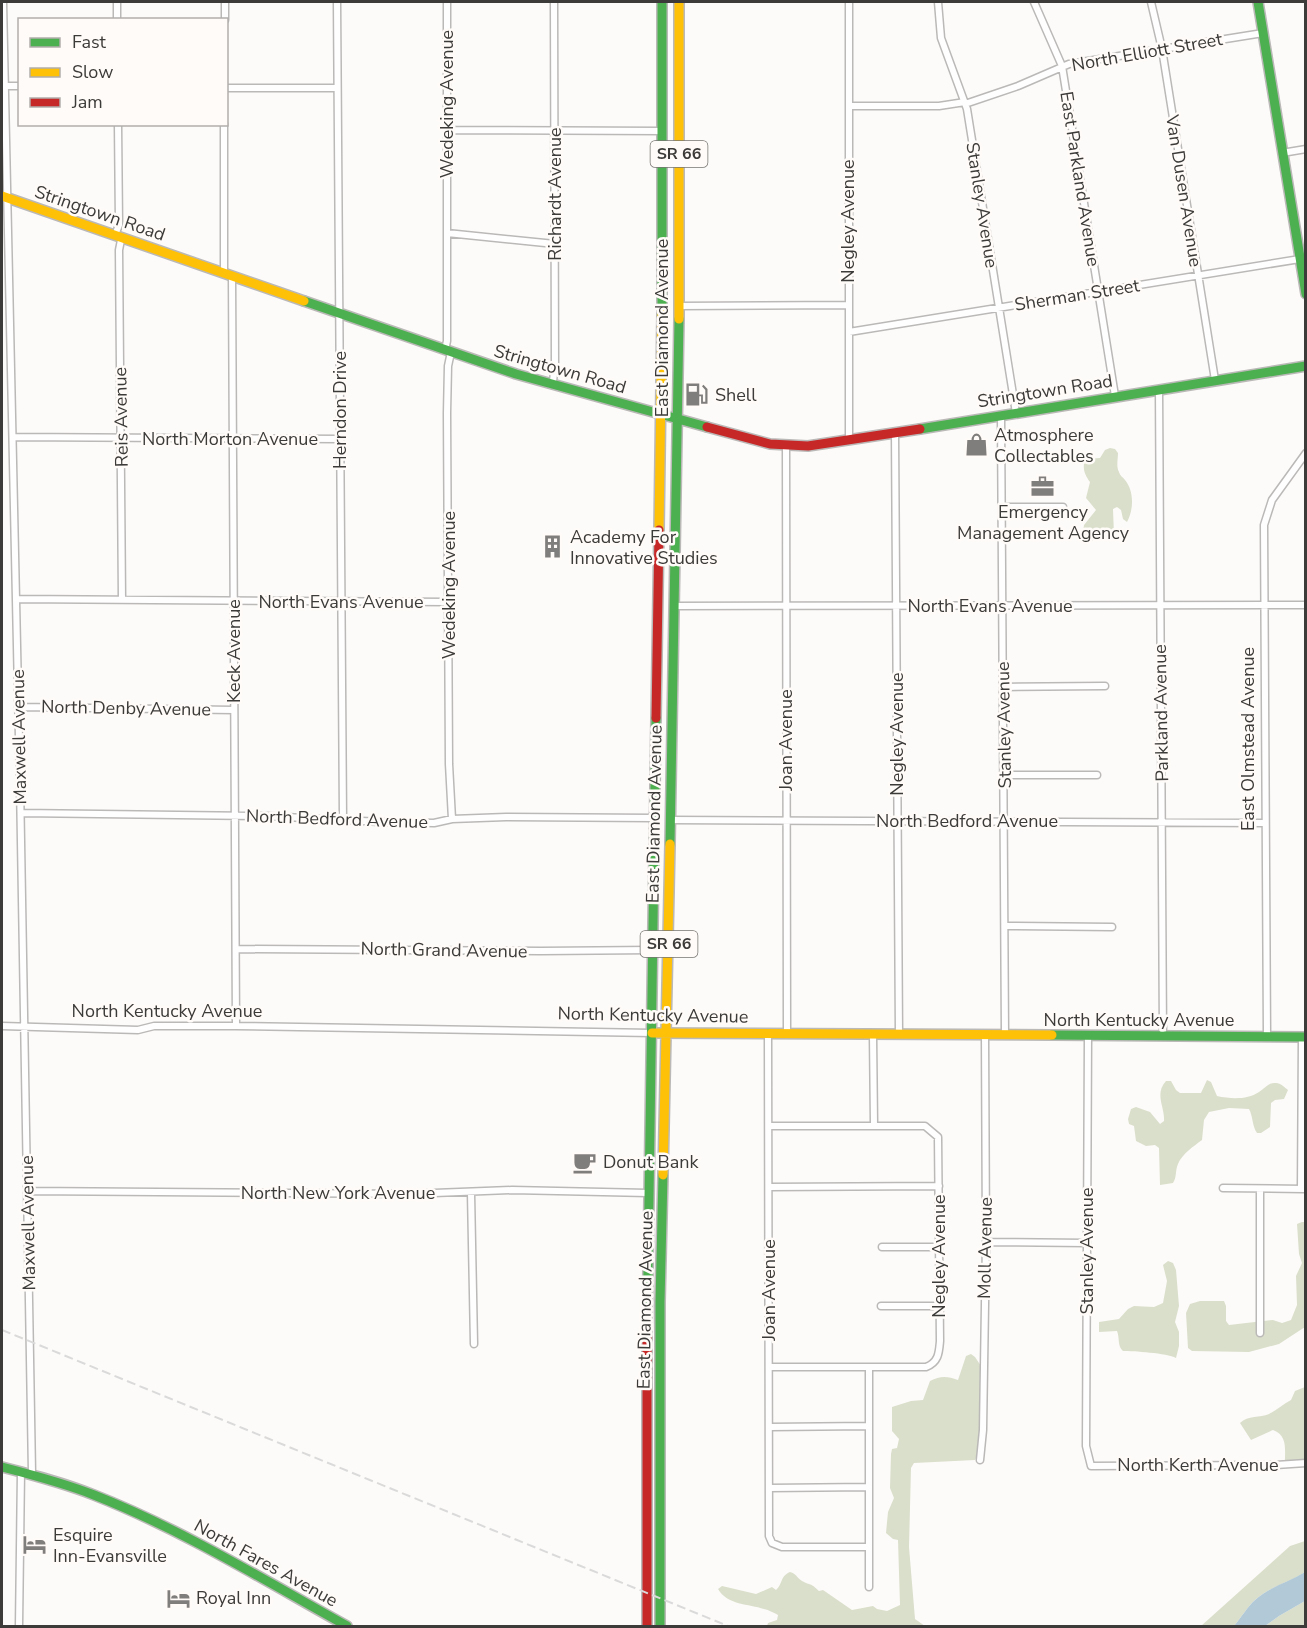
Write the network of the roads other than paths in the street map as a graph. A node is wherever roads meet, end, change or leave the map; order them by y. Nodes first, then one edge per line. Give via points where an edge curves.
1 (3, 2) edge
2 (117, 2) edge
3 (225, 2) edge
4 (337, 2) edge
5 (447, 2) edge
6 (554, 2) edge
7 (662, 2) edge
8 (679, 2) edge
9 (849, 2) edge
10 (938, 2) edge
11 (1034, 2) edge
12 (1150, 2) edge
13 (1258, 2) edge
14 (117, 18) edge
15 (225, 18) edge
16 (1263, 33) junction
17 (1162, 49) junction
18 (1062, 66) junction
19 (5, 86) junction
20 (18, 86) edge
21 (228, 88) edge
22 (337, 88) junction
23 (965, 103) junction
24 (849, 106) junction
25 (118, 126) edge
26 (224, 126) edge
27 (447, 130) junction
28 (554, 131) junction
29 (662, 131) junction
30 (1305, 149) edge
31 (1282, 153) junction
32 (4, 197) edge
33 (447, 233) junction
34 (115, 235) junction
35 (126, 239) junction
36 (555, 244) junction
37 (1303, 258) edge
38 (1198, 274) junction
39 (228, 275) junction
40 (1098, 292) junction
41 (1305, 294) edge
42 (848, 305) junction
43 (679, 306) junction
44 (999, 308) junction
45 (339, 313) junction
46 (849, 332) junction
47 (448, 351) junction
48 (1305, 366) edge
49 (1215, 380) junction
50 (549, 384) junction
51 (1159, 390) junction
52 (1115, 396) junction
53 (1016, 413) junction
54 (661, 415) junction
55 (1001, 416) junction
56 (678, 419) junction
57 (895, 432) junction
58 (13, 437) junction
59 (122, 438) junction
60 (233, 439) junction
61 (340, 439) junction
62 (849, 440) junction
63 (786, 445) junction
64 (1305, 453) edge
65 (1002, 507) junction
66 (1063, 507) dead end
67 (16, 599) junction
68 (122, 600) junction
69 (234, 601) junction
70 (341, 602) junction
71 (449, 602) junction
72 (1160, 605) junction
73 (1305, 605) edge
74 (674, 606) junction
75 (786, 606) junction
76 (896, 606) junction
77 (1263, 606) junction
78 (1003, 607) junction
79 (1105, 686) dead end
80 (1003, 687) junction
81 (19, 707) junction
82 (234, 710) junction
83 (1004, 775) junction
84 (1097, 776) dead end
85 (21, 813) junction
86 (235, 816) junction
87 (654, 818) junction
88 (343, 819) junction
89 (452, 819) junction
90 (670, 820) junction
91 (786, 820) junction
92 (897, 820) junction
93 (1004, 820) junction
94 (1162, 822) junction
95 (1265, 823) junction
96 (1005, 926) junction
97 (1112, 927) dead end
98 (236, 949) junction
99 (653, 950) junction
100 (2, 1026) edge
101 (236, 1026) junction
102 (25, 1027) junction
103 (652, 1033) junction
104 (667, 1033) junction
105 (768, 1034) junction
106 (787, 1034) junction
107 (873, 1035) junction
108 (898, 1035) junction
109 (985, 1035) junction
110 (1005, 1035) junction
111 (1088, 1036) junction
112 (1163, 1036) junction
113 (1267, 1037) junction
114 (1304, 1037) edge
115 (874, 1125) junction
116 (769, 1126) junction
117 (939, 1186) junction
118 (769, 1187) junction
119 (1223, 1188) dead end
120 (1260, 1189) junction
121 (1303, 1189) edge
122 (27, 1191) junction
123 (471, 1193) junction
124 (648, 1193) junction
125 (986, 1242) junction
126 (1087, 1243) junction
127 (882, 1247) dead end
128 (939, 1247) junction
129 (881, 1306) dead end
130 (939, 1306) junction
131 (1260, 1332) dead end
132 (474, 1344) dead end
133 (769, 1367) junction
134 (869, 1367) junction
135 (869, 1426) junction
136 (770, 1427) junction
137 (980, 1460) dead end
138 (1305, 1463) edge
139 (1091, 1466) joint
140 (2, 1467) edge
141 (21, 1471) junction
142 (32, 1473) junction
143 (769, 1488) junction
144 (869, 1488) junction
145 (869, 1547) junction
146 (869, 1587) dead end
147 (19, 1626) edge
148 (347, 1626) edge
149 (647, 1626) edge
150 (660, 1626) edge

1 - 19 street, Maxwell Avenue
2 - 14 street
3 - 15 street
4 - 22 street, Herndon Drive
5 - 27 street, Wedeking Avenue
6 - 28 street, Richardt Avenue
7 - 29 main road, East Diamond Avenue / SR 66
8 - 43 main road, East Diamond Avenue / SR 66
9 - 24 street, Negley Avenue
10 - 23 street, Stanley Avenue via 940,38
11 - 18 street, East Parkland Avenue
12 - 17 street, Van Dusen Avenue
13 - 16 main road
16 - 17 street, North Elliott Street
16 - 31 main road
17 - 18 street, North Elliott Street
17 - 38 street, Van Dusen Avenue
18 - 23 street, North Elliott Street via 1018,86
18 - 40 street, East Parkland Avenue
19 - 20 street
19 - 32 street, Maxwell Avenue
21 - 22 street
22 - 45 street, Herndon Drive
23 - 24 street, North Elliott Street
23 - 44 street, Stanley Avenue
24 - 42 street, Negley Avenue
25 - 34 street via 119,225
26 - 39 street, Keck Avenue
27 - 28 street
27 - 33 street, Wedeking Avenue
28 - 29 street
28 - 36 street, Richardt Avenue
29 - 54 main road, East Diamond Avenue / SR 66
30 - 31 street
31 - 37 main road
32 - 34 main road, Stringtown Road
32 - 58 street, Maxwell Avenue
33 - 36 street
33 - 47 street, Wedeking Avenue
34 - 35 main road, Stringtown Road
35 - 39 main road, Stringtown Road
35 - 59 street, Reis Avenue via 121,240 119,250
36 - 50 street, Richardt Avenue via 555,366
37 - 38 street, Sherman Street
37 - 41 main road
38 - 40 street, Sherman Street
38 - 49 street, Van Dusen Avenue
39 - 45 main road, Stringtown Road
39 - 60 street, Keck Avenue
40 - 44 street, Sherman Street
40 - 52 street, East Parkland Avenue
42 - 43 street
42 - 46 street, Negley Avenue
43 - 56 main road, East Diamond Avenue / SR 66
44 - 46 street, Sherman Street
44 - 53 street, Stanley Avenue
45 - 47 main road, Stringtown Road
45 - 61 street, Herndon Drive
46 - 62 street, Negley Avenue
47 - 50 main road, Stringtown Road
47 - 71 street, Wedeking Avenue
48 - 49 main road, Stringtown Road
49 - 51 main road, Stringtown Road
50 - 54 main road, Stringtown Road
51 - 52 main road, Stringtown Road
51 - 72 street, Parkland Avenue
52 - 53 main road, Stringtown Road
53 - 55 main road, Stringtown Road
54 - 56 main road, Stringtown Road
54 - 87 main road, East Diamond Avenue / SR 66
55 - 57 main road, Stringtown Road
55 - 65 street, Stanley Avenue
56 - 63 main road, Stringtown Road
56 - 74 main road, East Diamond Avenue / SR 66
57 - 62 main road, Stringtown Road
57 - 76 street, Negley Avenue
58 - 59 street, North Morton Avenue
58 - 67 street, Maxwell Avenue
59 - 60 street, North Morton Avenue
59 - 68 street, Reis Avenue
60 - 61 street, North Morton Avenue
60 - 69 street, Keck Avenue
61 - 70 street, Herndon Drive
62 - 63 main road, Stringtown Road
63 - 75 street, Joan Avenue
64 - 77 street, East Olmstead Avenue via 1266,514
65 - 66 street
65 - 78 street, Stanley Avenue
67 - 68 street, North Evans Avenue
67 - 81 street, Maxwell Avenue
68 - 69 street, North Evans Avenue
69 - 70 street, North Evans Avenue
69 - 82 street, Keck Avenue
70 - 71 street, North Evans Avenue
70 - 88 street, Herndon Drive
71 - 89 street, Wedeking Avenue
72 - 77 street, North Evans Avenue
72 - 78 street, North Evans Avenue
72 - 94 street, Parkland Avenue
73 - 77 street, North Evans Avenue
74 - 75 street, North Evans Avenue
74 - 90 main road, East Diamond Avenue / SR 66
75 - 76 street, North Evans Avenue
75 - 91 street, Joan Avenue
76 - 78 street, North Evans Avenue
76 - 92 street, Negley Avenue
77 - 95 street, East Olmstead Avenue
78 - 80 street, Stanley Avenue
79 - 80 street
80 - 83 street, Stanley Avenue
81 - 82 street, North Denby Avenue
81 - 85 street, Maxwell Avenue
82 - 86 street, Keck Avenue
83 - 84 street
83 - 93 street, Stanley Avenue
85 - 86 street, North Bedford Avenue
85 - 102 street, Maxwell Avenue
86 - 88 street, North Bedford Avenue
86 - 98 street, Keck Avenue
87 - 89 street, North Bedford Avenue
87 - 99 main road, East Diamond Avenue / SR 66
88 - 89 street, North Bedford Avenue via 434,823
90 - 91 street, North Bedford Avenue
90 - 104 main road, East Diamond Avenue / SR 66
91 - 92 street, North Bedford Avenue
91 - 106 street, Joan Avenue
92 - 93 street, North Bedford Avenue
92 - 108 street, Negley Avenue
93 - 94 street, North Bedford Avenue
93 - 96 street, Stanley Avenue
94 - 95 street, North Bedford Avenue
94 - 112 street, Parkland Avenue
95 - 113 street, East Olmstead Avenue
96 - 97 street
96 - 110 street, Stanley Avenue
98 - 99 street, North Grand Avenue
98 - 101 street, Keck Avenue
99 - 103 main road, East Diamond Avenue / SR 66
100 - 102 street, North Kentucky Avenue
101 - 102 street, North Kentucky Avenue via 154,1026 138,1030
101 - 103 street, North Kentucky Avenue
102 - 122 street, Maxwell Avenue
103 - 104 main road, North Kentucky Avenue
103 - 124 main road, East Diamond Avenue / SR 66
104 - 105 main road, North Kentucky Avenue
104 - 150 main road, East Diamond Avenue / SR 66 via 660,1302
105 - 106 main road, North Kentucky Avenue
105 - 116 street, Joan Avenue
106 - 107 main road, North Kentucky Avenue
107 - 108 main road, North Kentucky Avenue
107 - 115 street
108 - 109 main road, North Kentucky Avenue
109 - 110 main road, North Kentucky Avenue
109 - 125 street, Moll Avenue
110 - 111 main road, North Kentucky Avenue
111 - 112 main road, North Kentucky Avenue
111 - 126 street, Stanley Avenue
112 - 113 main road, North Kentucky Avenue
113 - 114 main road, North Kentucky Avenue
114 - 121 street
115 - 116 street
115 - 117 street, Negley Avenue via 925,1126 933,1131 939,1140
116 - 118 street, Joan Avenue
117 - 118 street
117 - 128 street, Negley Avenue
118 - 133 street, Joan Avenue
119 - 120 street
120 - 121 street
120 - 131 street
122 - 123 street, North New York Avenue
122 - 142 street, Maxwell Avenue
123 - 124 street, North New York Avenue
123 - 132 street
124 - 149 main road, East Diamond Avenue / SR 66
125 - 126 street
125 - 137 street, Moll Avenue
126 - 139 street, Stanley Avenue via 1086,1446
127 - 128 street
128 - 130 street, Negley Avenue
129 - 130 street
130 - 134 street, Negley Avenue via 939,1355 930,1365
133 - 134 street
133 - 136 street, Joan Avenue
134 - 135 street
135 - 136 street
135 - 144 street
136 - 143 street, Joan Avenue
138 - 139 street, North Kerth Avenue
140 - 141 main road, North Fares Avenue
141 - 142 main road, North Fares Avenue
141 - 147 street
142 - 148 main road, North Fares Avenue via 132,1510
143 - 144 street
143 - 145 street, Joan Avenue via 769,1536 775,1544
144 - 145 street
145 - 146 street

